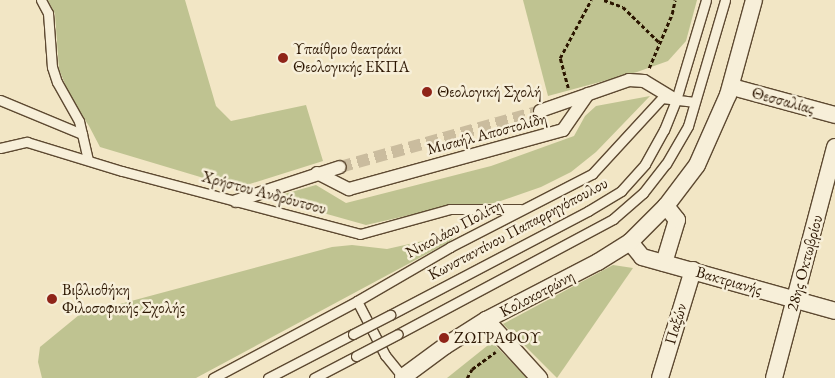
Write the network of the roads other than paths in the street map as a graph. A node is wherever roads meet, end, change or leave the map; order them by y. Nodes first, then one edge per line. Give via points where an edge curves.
1 (41, 0) edge
2 (706, 0) edge
3 (725, 0) edge
4 (754, 0) edge
5 (732, 87) junction
6 (588, 94) junction
7 (0, 100) edge
8 (676, 100) junction
9 (693, 102) junction
10 (540, 112) tunnel mouth
11 (835, 114) edge
12 (82, 134) junction
13 (835, 147) edge
14 (0, 148) edge
15 (88, 160) junction
16 (340, 166) tunnel mouth
17 (317, 173) junction
18 (236, 201) junction
19 (666, 206) junction
20 (523, 210) junction
21 (630, 242) junction
22 (664, 263) junction
23 (693, 270) junction
24 (357, 301) junction
25 (795, 301) junction
26 (835, 311) edge
27 (486, 320) junction
28 (403, 377) edge
29 (213, 378) edge
30 (268, 378) edge
31 (314, 378) edge
32 (539, 378) edge
33 (660, 378) edge
34 (774, 378) edge

1 - 12 lane via 48,13 56,82 79,121
2 - 8 lane, Κωνσταντίνου Παπαρρηγόπουλου
3 - 9 lane, Κωνσταντίνου Παπαρρηγόπουλου
4 - 5 street, Κολοκοτρώνη
5 - 11 street, Θεσσαλίας
5 - 19 street, Κολοκοτρώνη via 697,165
6 - 8 street via 629,80 644,82
6 - 10 street
6 - 17 street, Μισαήλ Αποστολίδη via 562,130 349,189
7 - 12 lane
8 - 9 lane, Νικολάου Πολίτη
8 - 20 lane, Νικολάου Πολίτη via 662,98 592,174
8 - 30 lane, Κωνσταντίνου Παπαρρηγόπουλου, bridge via 646,164 620,191 588,211
9 - 31 lane, Κωνσταντίνου Παπαρρηγόπουλου, bridge via 688,126 666,164 644,193 613,220
12 - 15 lane
13 - 25 street, 28ης Οκτωβρίου
14 - 15 lane, Χρήστου Ανδρόυτσου via 27,142
15 - 18 lane, Χρήστου Ανδρόυτσου
16 - 17 street
17 - 18 street
18 - 20 lane, Χρήστου Ανδρόυτσου via 360,234 450,209
19 - 21 street, Κολοκοτρώνη
19 - 22 street via 677,220
20 - 24 lane, Νικολάου Πολίτη via 450,246
21 - 22 street, Βακτριανής via 642,257
21 - 27 street, Κολοκοτρώνη
22 - 23 street, Βακτριανής
23 - 25 street, Βακτριανής
23 - 33 street, Παξών
24 - 28 lane via 385,355
24 - 29 lane, Νικολάου Πολίτη
25 - 26 street, Βακτριανής
25 - 34 street, 28ης Οκτωβρίου
27 - 28 street, Κολοκοτρώνη
27 - 32 street

